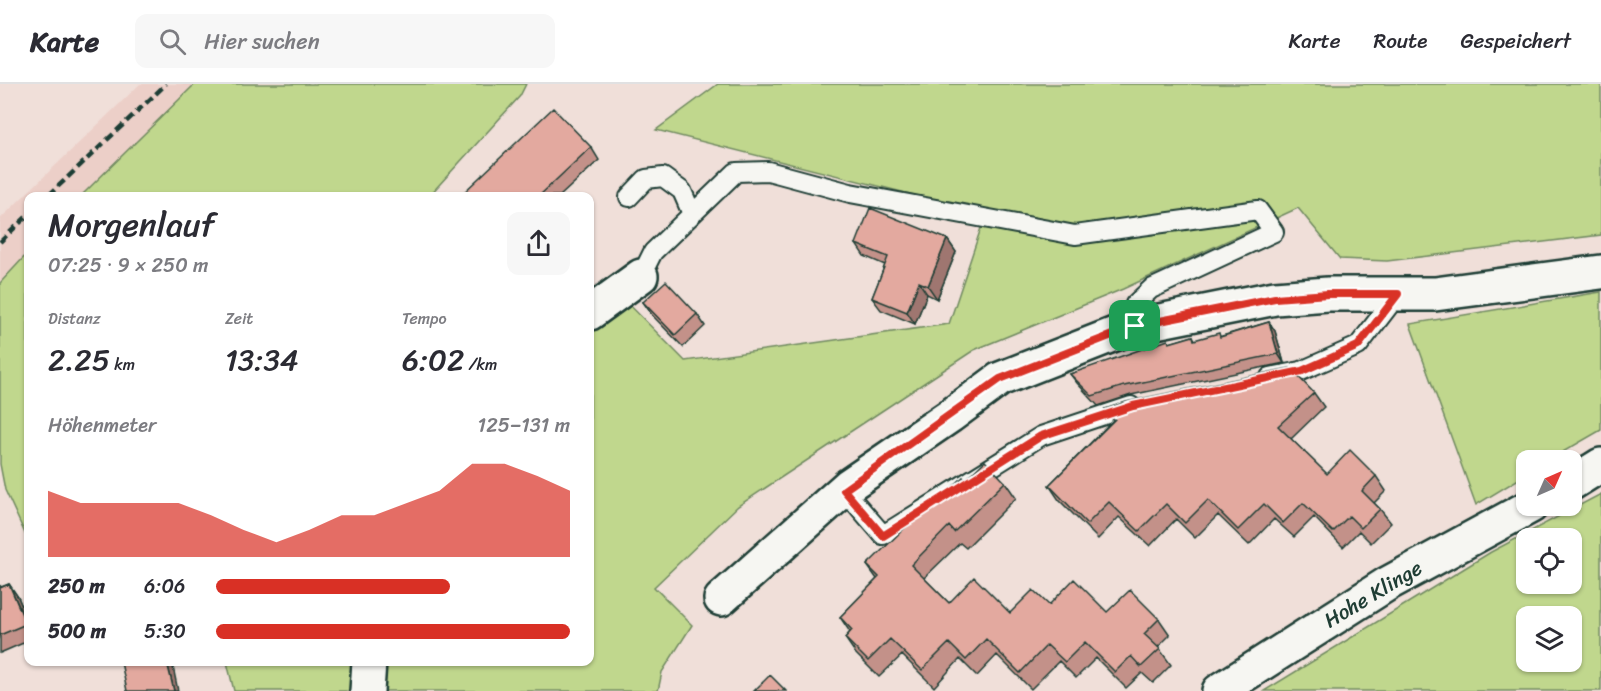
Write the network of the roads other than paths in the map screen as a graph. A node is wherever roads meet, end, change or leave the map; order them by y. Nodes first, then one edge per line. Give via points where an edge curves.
1 (628, 197) dead end
2 (692, 214) junction
3 (1601, 272) edge
4 (641, 276) joint
5 (1398, 294) junction
6 (594, 310) edge
7 (1135, 326) junction
8 (1257, 380) edge
9 (1144, 403) edge
10 (1601, 465) edge
11 (1582, 477) edge
12 (844, 490) junction
13 (1516, 514) edge
14 (720, 599) dead end
15 (369, 666) edge
16 (367, 691) edge
17 (1219, 691) edge

1 - 2 lane via 646,179 663,177 682,191
2 - 4 lane via 653,252
2 - 7 lane via 736,172 768,171 850,193 1075,235 1258,210 1274,232 1151,289 1135,304
3 - 5 street via 1435,294
4 - 6 street
5 - 7 street via 1275,298
5 - 8 lane via 1358,346 1302,371
7 - 12 street via 1000,379
9 - 12 lane via 1041,436 883,536
10 - 11 street
12 - 14 street
13 - 17 street, Hohe Klinge via 1387,584
15 - 16 street

